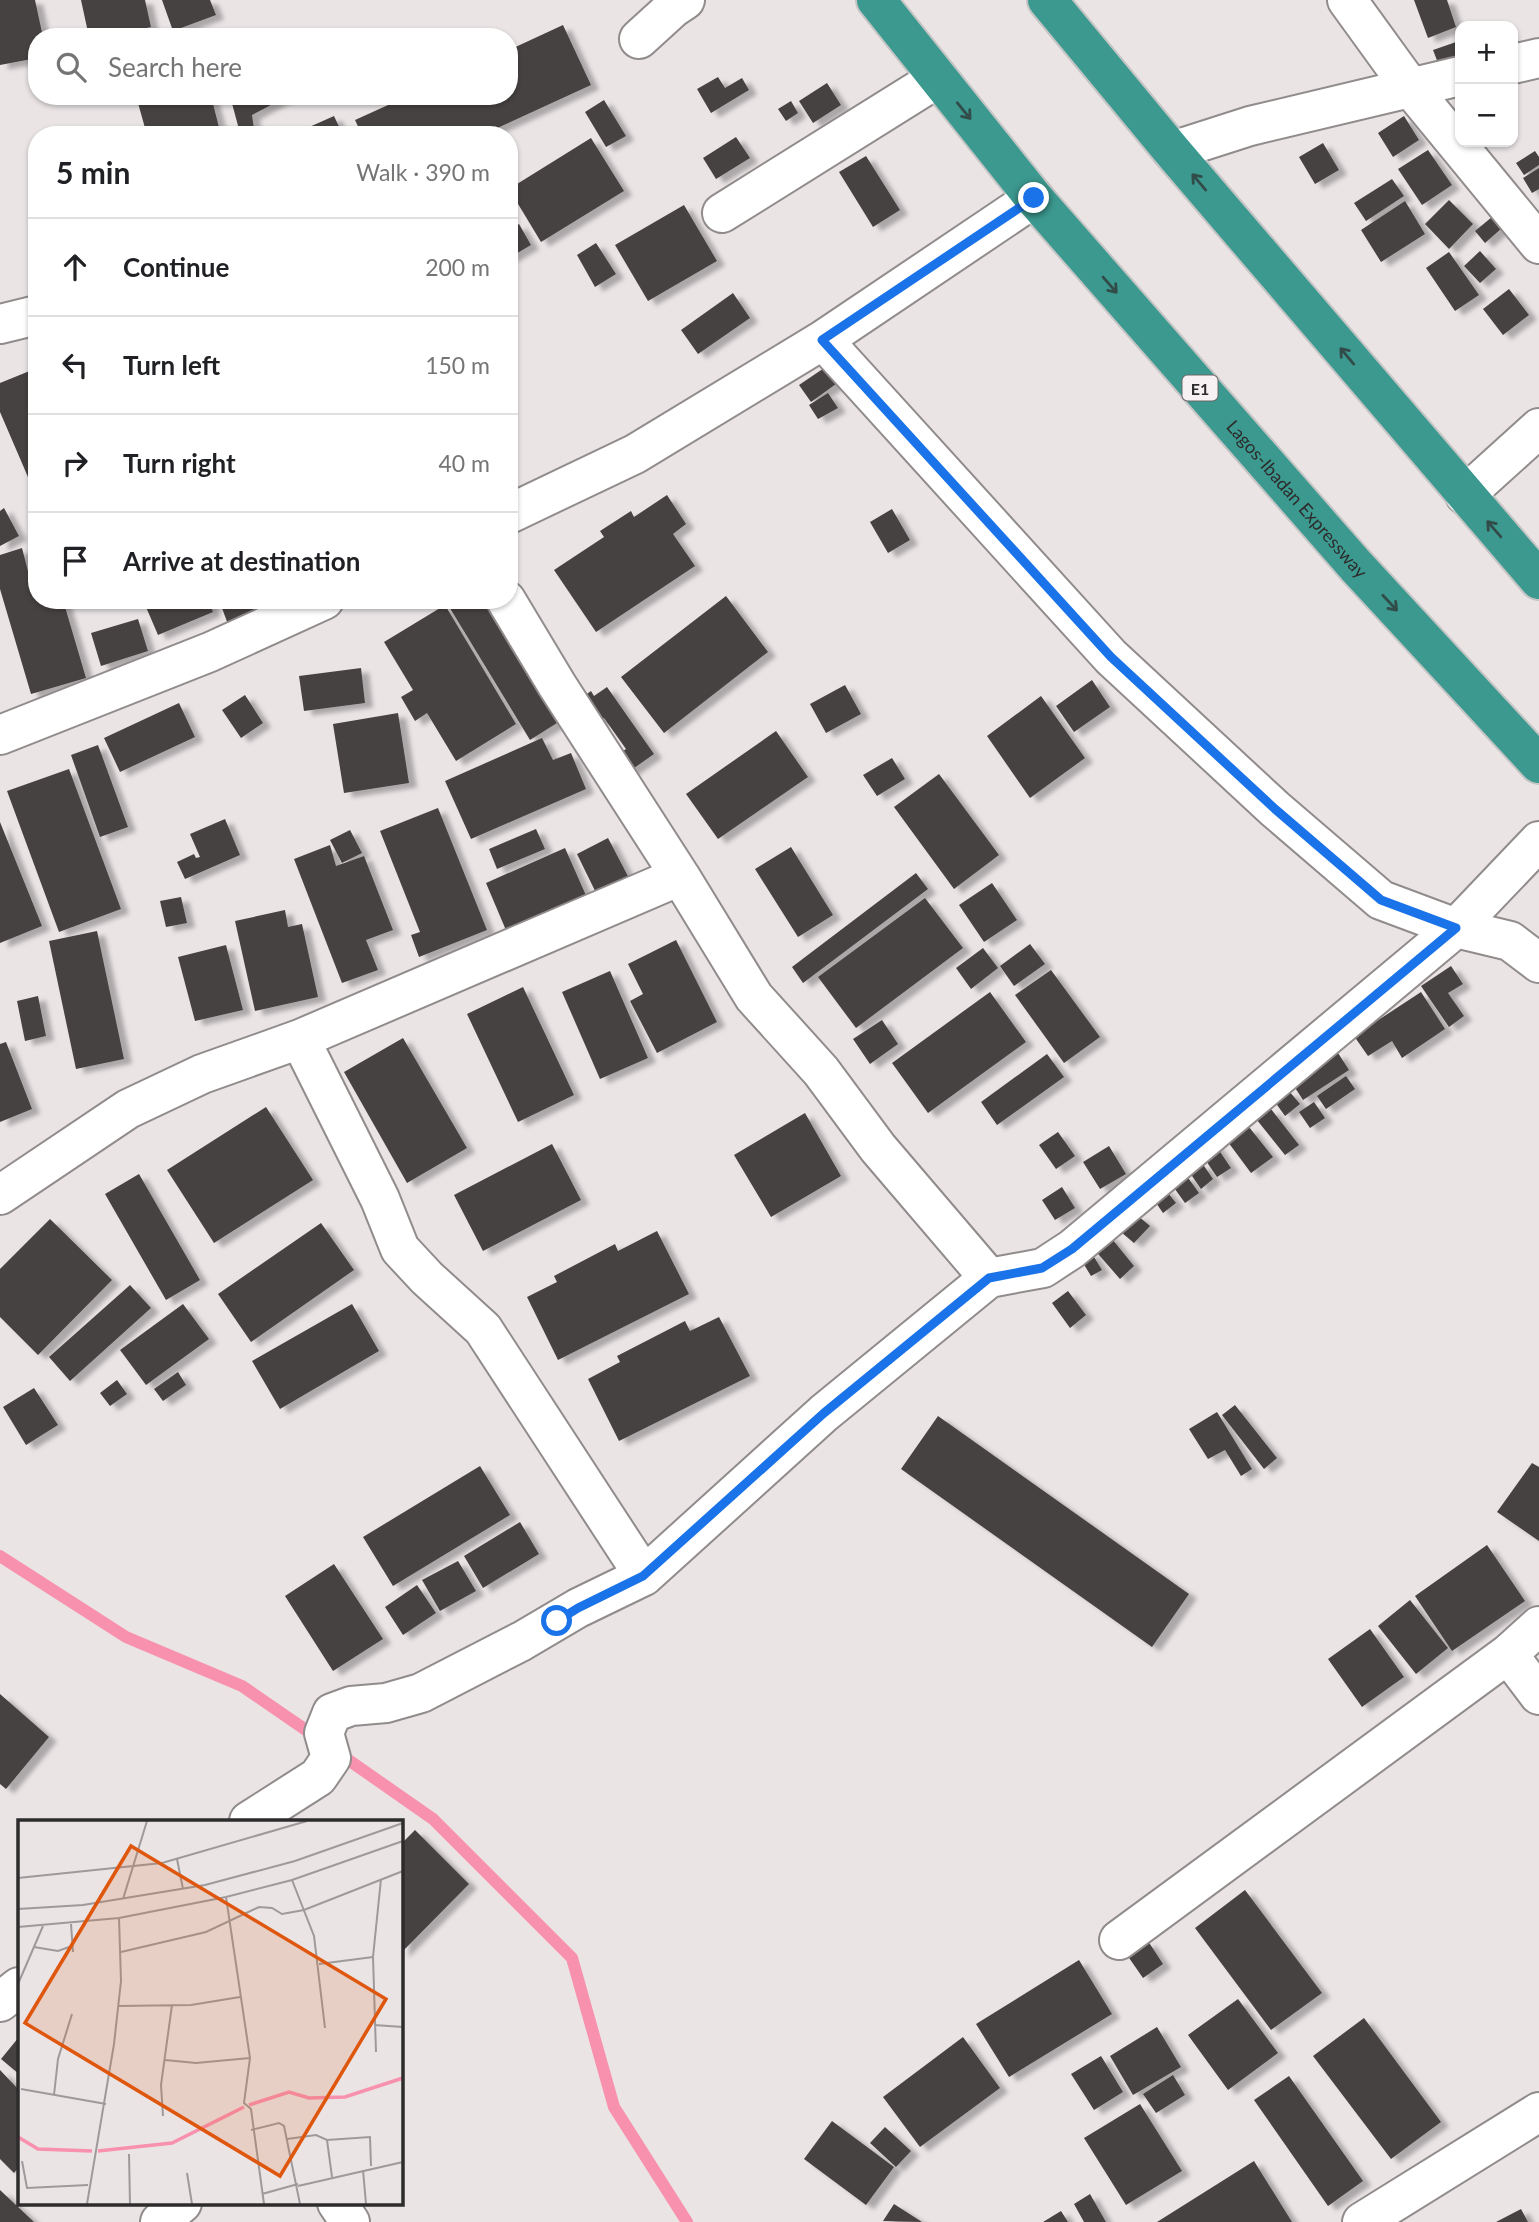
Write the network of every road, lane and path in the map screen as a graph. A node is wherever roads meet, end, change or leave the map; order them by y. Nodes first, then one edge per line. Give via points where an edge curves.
1 (876, 0) edge
2 (1047, 0) edge
3 (1347, 0) edge
4 (673, 3) edge
5 (639, 39) dead end
6 (1539, 58) edge
7 (1518, 63) edge
8 (1455, 77) edge
9 (938, 78) junction
10 (1410, 87) junction
11 (1172, 150) junction
12 (1034, 198) junction
13 (722, 213) dead end
14 (1539, 244) edge
15 (28, 317) edge
16 (0, 324) edge
17 (822, 340) junction
18 (1539, 428) edge
19 (1465, 495) junction
20 (518, 510) edge
21 (1539, 580) edge
22 (304, 609) edge
23 (511, 609) edge
24 (0, 735) edge
25 (1539, 764) edge
26 (1539, 841) edge
27 (680, 876) junction
28 (1456, 928) junction
29 (1539, 963) edge
30 (300, 1039) junction
31 (0, 1195) edge
32 (989, 1278) junction
33 (643, 1576) junction
34 (1539, 1626) edge
35 (1507, 1654) junction
36 (1539, 1695) edge
37 (252, 1820) edge
38 (1119, 1940) dead end
39 (18, 1988) edge
40 (0, 2002) edge
41 (1539, 2112) edge
42 (181, 2204) edge
43 (338, 2204) edge
44 (160, 2222) edge
45 (350, 2222) edge
46 (1362, 2222) edge

1 - 9 highway, Lagos-Ibadan Expressway / E1
2 - 11 highway
3 - 10 street
4 - 5 street
6 - 7 street
8 - 10 street
9 -> 12 highway, Lagos-Ibadan Expressway / E1
9 - 13 street
10 - 11 street
10 - 14 street
19 -> 11 highway
12 - 17 street
12 -> 25 highway, Lagos-Ibadan Expressway / E1 via 1356,566
15 - 16 street
17 - 20 street via 635,454
17 - 28 street via 1111,657 1172,714 1381,900
18 - 19 street
21 -> 19 highway
22 - 24 street via 210,652
23 - 27 street
26 - 28 street
27 - 30 street
27 - 32 street via 754,997 821,1070 878,1148
28 - 29 street via 1510,941
28 - 32 street via 1072,1249 1042,1268
30 - 31 street via 202,1074 128,1108
30 - 33 street via 400,1248 483,1329
32 - 33 street via 824,1413
33 - 37 street via 421,1693 332,1713 324,1733 331,1758 318,1777
34 - 35 street
35 - 36 street
35 - 38 street
39 - 40 street
41 - 46 street
42 - 44 street
43 - 45 street

